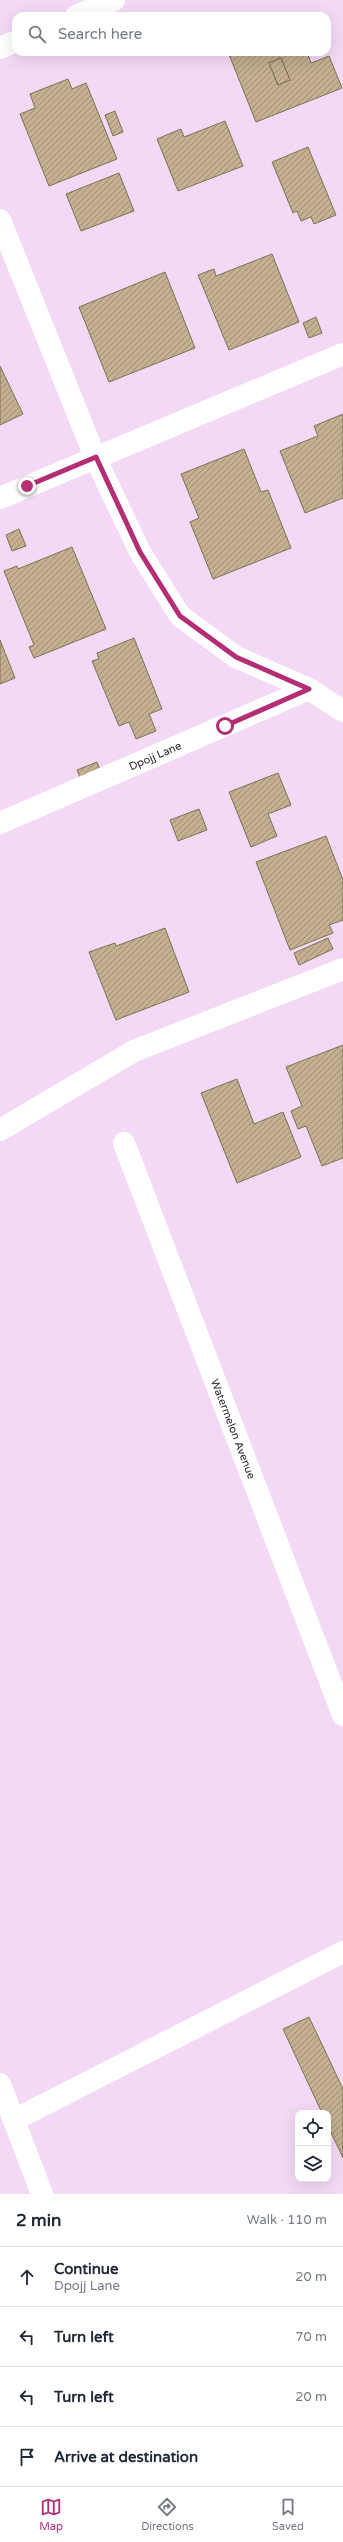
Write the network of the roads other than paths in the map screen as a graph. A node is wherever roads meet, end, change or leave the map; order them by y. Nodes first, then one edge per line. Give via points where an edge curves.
1 (114, 0) edge
2 (86, 12) edge
3 (12, 44) edge
4 (0, 48) edge
5 (0, 220) edge
6 (343, 354) edge
7 (96, 457) junction
8 (0, 498) edge
9 (309, 689) junction
10 (343, 711) edge
11 (0, 824) edge
12 (343, 969) edge
13 (0, 1130) edge
14 (124, 1143) dead end
15 (343, 1715) edge
16 (343, 1952) edge
17 (0, 2084) edge
18 (14, 2120) junction
19 (42, 2194) edge

1 - 2 street
3 - 4 street
5 - 7 street
6 - 7 street
7 - 8 street
7 - 9 street via 140,552 180,616 236,657
9 - 10 street
9 - 11 street, Dpojj Lane
12 - 13 street via 134,1051
14 - 15 street, Watermelon Avenue
16 - 18 street
17 - 18 street
18 - 19 street

